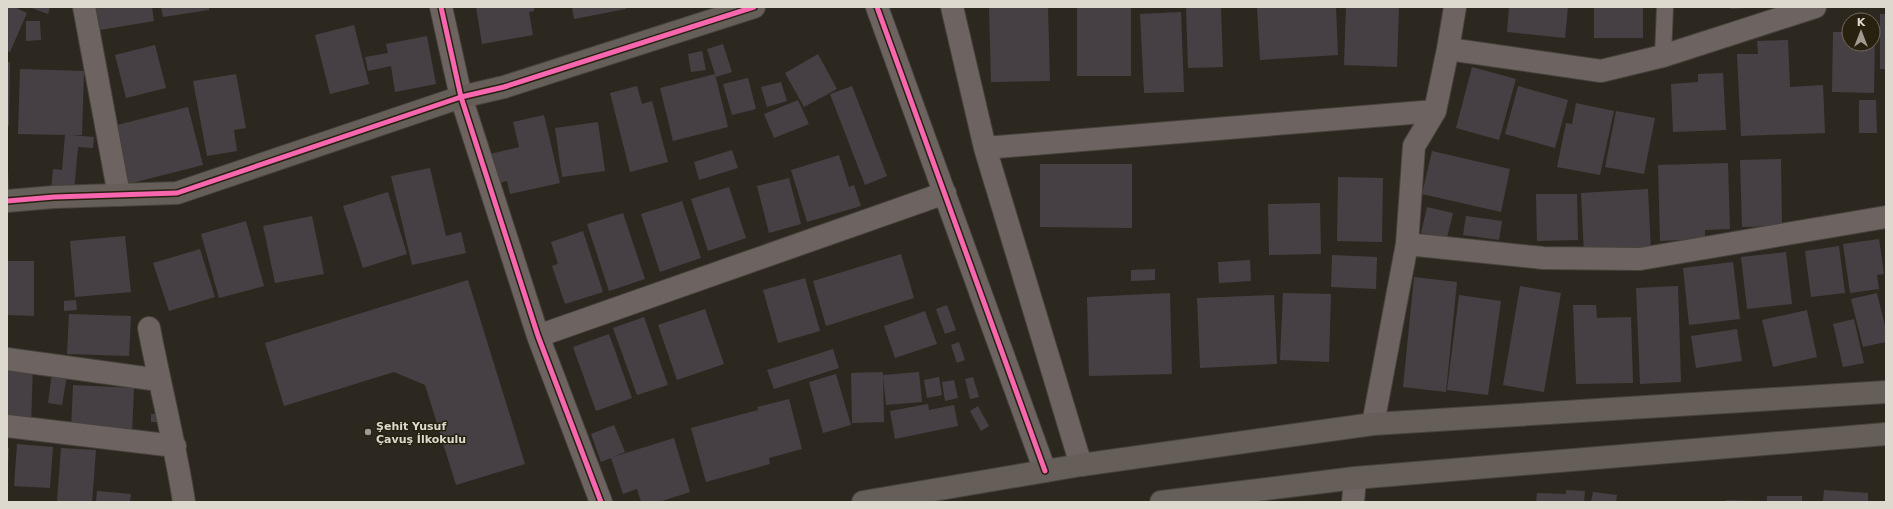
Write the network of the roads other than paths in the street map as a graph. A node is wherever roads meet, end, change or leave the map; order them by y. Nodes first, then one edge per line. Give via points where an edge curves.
1 (84, 7) edge
2 (441, 7) edge
3 (754, 7) edge
4 (878, 7) edge
5 (952, 7) edge
6 (1455, 7) edge
7 (1665, 7) edge
8 (1816, 7) edge
9 (1448, 49) junction
10 (1663, 56) junction
11 (461, 97) junction
12 (1435, 111) junction
13 (985, 148) junction
14 (945, 193) junction
15 (119, 195) junction
16 (7, 201) edge
17 (1886, 218) edge
18 (1407, 244) junction
19 (149, 328) dead end
20 (538, 336) junction
21 (7, 359) edge
22 (159, 380) junction
23 (1886, 392) edge
24 (1373, 424) junction
25 (7, 426) edge
26 (1886, 434) edge
27 (175, 446) junction
28 (1081, 465) junction
29 (1045, 471) junction
30 (1355, 478) junction
31 (184, 502) edge
32 (601, 502) edge
33 (863, 502) edge
34 (1161, 502) edge
35 (1353, 502) edge

1 - 15 street
2 - 11 street
3 - 11 main road via 504,87
4 - 14 street
5 - 13 street
6 - 9 street
7 - 10 lane
8 - 10 street
9 - 10 street via 1601,71
9 - 12 street
11 - 15 main road via 177,193
11 - 20 street
12 - 13 street
12 - 18 street via 1414,146
13 - 28 street
14 - 20 street
14 - 29 street
15 - 16 main road
17 - 18 street via 1640,259 1543,258
18 - 24 street
19 - 22 street
20 - 32 street
21 - 22 street
22 - 27 street
23 - 24 main road
24 - 28 main road
25 - 27 street
26 - 30 main road
27 - 31 street
28 - 29 main road
29 - 33 main road
30 - 34 main road
30 - 35 street

